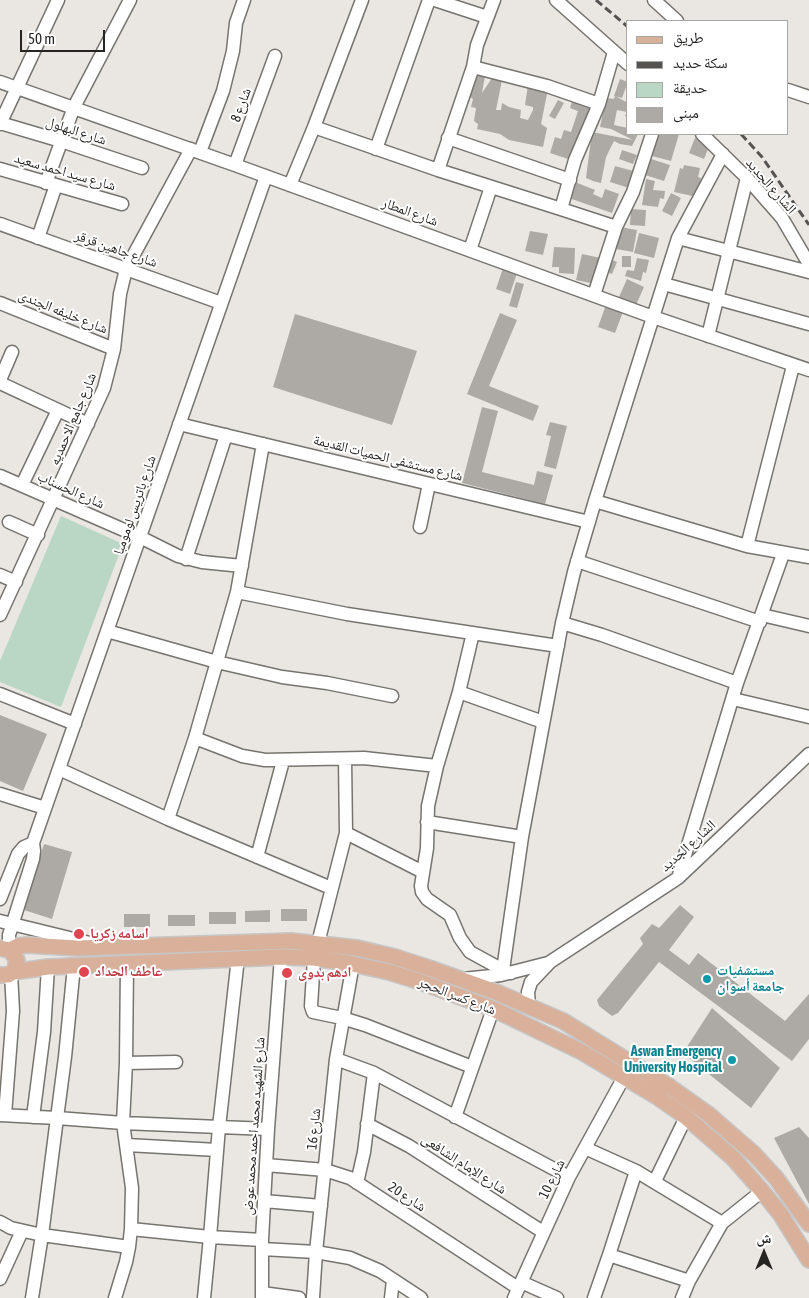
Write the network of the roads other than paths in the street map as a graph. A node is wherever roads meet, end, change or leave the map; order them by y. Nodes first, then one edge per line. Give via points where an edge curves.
1 (58, 0) edge
2 (114, 0) edge
3 (244, 0) edge
4 (362, 0) edge
5 (435, 0) edge
6 (494, 0) edge
7 (556, 0) edge
8 (654, 0) edge
9 (128, 3) edge
10 (487, 17) junction
11 (677, 20) edge
12 (614, 52) junction
13 (275, 56) dead end
14 (626, 62) edge
15 (473, 67) junction
16 (0, 82) edge
17 (16, 87) junction
18 (789, 90) edge
19 (809, 97) edge
20 (599, 104) junction
21 (74, 108) junction
22 (0, 124) edge
23 (314, 127) junction
24 (652, 135) edge
25 (703, 135) edge
26 (448, 138) junction
27 (61, 141) junction
28 (376, 149) junction
29 (196, 150) junction
30 (723, 154) junction
31 (235, 165) junction
32 (142, 168) dead end
33 (0, 169) edge
34 (438, 170) junction
35 (266, 176) junction
36 (747, 178) junction
37 (570, 180) junction
38 (51, 184) junction
39 (290, 185) junction
40 (491, 187) junction
41 (122, 204) dead end
42 (561, 209) junction
43 (0, 224) edge
44 (616, 226) junction
45 (38, 238) junction
46 (678, 238) junction
47 (470, 250) junction
48 (730, 252) junction
49 (809, 264) edge
50 (126, 269) junction
51 (809, 272) edge
52 (664, 284) junction
53 (594, 295) junction
54 (718, 298) junction
55 (0, 303) edge
56 (222, 303) junction
57 (653, 317) junction
58 (809, 324) edge
59 (708, 336) junction
60 (114, 349) junction
61 (12, 352) dead end
62 (793, 366) junction
63 (809, 370) edge
64 (0, 381) edge
65 (58, 410) junction
66 (88, 424) junction
67 (179, 424) junction
68 (226, 435) junction
69 (263, 444) junction
70 (0, 476) edge
71 (429, 484) junction
72 (22, 485) junction
73 (54, 499) junction
74 (595, 501) junction
75 (9, 522) dead end
76 (589, 522) junction
77 (420, 527) dead end
78 (38, 535) junction
79 (140, 537) junction
80 (747, 546) junction
81 (783, 554) junction
82 (809, 557) edge
83 (186, 559) junction
84 (577, 561) junction
85 (242, 566) junction
86 (0, 575) edge
87 (16, 582) junction
88 (237, 592) junction
89 (0, 615) edge
90 (761, 618) junction
91 (562, 623) junction
92 (809, 626) edge
93 (107, 631) junction
94 (473, 633) junction
95 (558, 646) junction
96 (217, 662) junction
97 (737, 684) junction
98 (459, 692) junction
99 (0, 694) edge
100 (392, 696) dead end
101 (732, 699) junction
102 (809, 717) edge
103 (544, 722) junction
104 (75, 724) junction
105 (194, 738) junction
106 (809, 754) edge
107 (345, 759) junction
108 (283, 761) junction
109 (437, 766) junction
110 (59, 769) junction
111 (0, 794) edge
112 (45, 808) junction
113 (168, 819) junction
114 (427, 822) junction
115 (346, 833) junction
116 (522, 837) junction
117 (33, 843) junction
118 (256, 857) junction
119 (423, 872) junction
120 (678, 878) junction
121 (331, 888) junction
122 (0, 899) edge
123 (6, 923) edge
124 (318, 943) junction
125 (104, 947) junction
126 (6, 949) edge
127 (281, 957) junction
128 (238, 958) junction
129 (314, 958) junction
130 (550, 962) junction
131 (127, 964) junction
132 (353, 964) junction
133 (74, 966) junction
134 (48, 967) junction
135 (507, 971) junction
136 (6, 975) edge
137 (463, 979) junction
138 (529, 1007) junction
139 (493, 1009) junction
140 (342, 1018) junction
141 (336, 1059) junction
142 (176, 1062) dead end
143 (126, 1063) junction
144 (472, 1067) junction
145 (374, 1073) junction
146 (624, 1077) junction
147 (2, 1115) edge
148 (33, 1117) junction
149 (455, 1117) junction
150 (56, 1118) junction
151 (686, 1118) junction
152 (123, 1123) junction
153 (367, 1124) junction
154 (219, 1127) junction
155 (268, 1129) junction
156 (127, 1145) junction
157 (586, 1148) junction
158 (217, 1150) junction
159 (266, 1165) junction
160 (325, 1170) junction
161 (636, 1171) junction
162 (569, 1177) junction
163 (655, 1182) junction
164 (357, 1183) junction
165 (762, 1190) junction
166 (264, 1201) junction
167 (321, 1206) junction
168 (0, 1222) edge
169 (722, 1223) junction
170 (809, 1224) edge
171 (131, 1229) junction
172 (22, 1231) junction
173 (544, 1232) junction
174 (42, 1235) junction
175 (210, 1237) junction
176 (262, 1245) junction
177 (129, 1247) junction
178 (316, 1252) junction
179 (609, 1255) junction
180 (809, 1260) edge
181 (0, 1279) edge
182 (393, 1280) junction
183 (688, 1281) junction
184 (518, 1290) edge
185 (262, 1296) edge
186 (32, 1298) edge
187 (115, 1298) edge
188 (204, 1298) edge
189 (299, 1298) edge
190 (314, 1298) edge
191 (391, 1298) edge
192 (421, 1298) edge
193 (557, 1298) edge
194 (594, 1298) edge
195 (682, 1298) edge

1 - 17 street
2 - 9 street
3 - 29 street, شارع جامع الاحمديه via 236,23 223,91
4 - 23 street
5 - 10 street
5 - 28 street
6 - 10 street
7 - 12 street
8 - 11 street
9 - 21 street
10 - 15 street
12 - 14 street
12 - 20 street
13 - 31 street, شارع 8
15 - 20 street via 547,86
15 - 26 street
16 - 17 street, شارع المطار
17 - 21 street, شارع المطار
17 - 22 street
18 - 19 street
20 - 37 street
21 - 27 street
21 - 29 street, شارع المطار
22 - 27 street, شارع البهلول
23 - 28 street
23 - 39 street
24 - 44 street via 633,192
25 - 30 street, الشارع الجديد
26 - 34 street
26 - 37 street
27 - 32 street, شارع البهلول
27 - 38 street
28 - 34 street
29 - 31 street, شارع المطار
29 - 50 street, شارع جامع الاحمديه
30 - 36 street, الشارع الجديد
30 - 46 street
31 - 35 street, شارع المطار
33 - 38 street, شارع سيد احمد سعيد
34 - 40 street
35 - 39 street, شارع المطار
35 - 56 street, شارع باتريس لومومبا
36 - 48 street
36 - 49 street, الشارع الجديد via 782,218
37 - 42 street
38 - 41 street, شارع سيد احمد سعيد
38 - 45 street
39 - 47 street, شارع المطار
40 - 42 street
40 - 47 street
42 - 44 street
43 - 45 street, شارع جاهين قرقر
44 - 53 street
45 - 50 street, شارع جاهين قرقر
46 - 48 street
46 - 52 street
47 - 53 street, شارع المطار
48 - 51 street
48 - 54 street
50 - 56 street, شارع جاهين قرقر
50 - 60 street, شارع جامع الاحمديه
52 - 54 street
52 - 57 street
53 - 57 street, شارع المطار
54 - 58 street
54 - 59 street
55 - 60 street, شارع خليفه الجندى
56 - 67 street, شارع باتريس لومومبا
57 - 59 street, شارع المطار
57 - 74 street
59 - 62 street, شارع المطار
60 - 66 street, شارع جامع الاحمديه via 104,388
61 - 64 street
62 - 63 street, شارع المطار
62 - 80 street
64 - 65 street
65 - 66 street
65 - 72 street
66 - 73 street, شارع جامع الاحمديه
67 - 68 street, شارع مستشفى الحميات القديمة
67 - 79 street, شارع باتريس لومومبا
68 - 69 street, شارع مستشفى الحميات القديمة
68 - 83 street
69 - 71 street, شارع مستشفى الحميات القديمة
69 - 85 street
70 - 72 street, شارع الحسناب
71 - 76 street, شارع مستشفى الحميات القديمة
71 - 77 street
72 - 73 street, شارع الحسناب
73 - 78 street, شارع جامع الاحمديه
73 - 79 street, شارع الحسناب
74 - 76 street
74 - 80 street
75 - 78 street
76 - 84 street
78 - 87 street, شارع جامع الاحمديه
79 - 83 street, شارع الحسناب
79 - 93 street, شارع باتريس لومومبا
80 - 81 street
81 - 82 street
81 - 90 street
83 - 85 street, شارع الحسناب
84 - 90 street
84 - 91 street
85 - 88 street
86 - 87 street
87 - 89 street, شارع جامع الاحمديه
88 - 94 street via 347,614
88 - 96 street
90 - 92 street
90 - 97 street
91 - 95 street
91 - 97 street
93 - 96 street
93 - 104 street, شارع باتريس لومومبا
94 - 95 street
94 - 98 street
95 - 103 street
96 - 100 street
96 - 105 street
97 - 101 street
98 - 103 street
98 - 109 street
99 - 104 street
101 - 102 street
101 - 120 street
103 - 116 street
104 - 110 street, شارع باتريس لومومبا
105 - 108 street via 242,756
105 - 113 street
106 - 120 street, الشارع الجديد
107 - 108 street
107 - 109 street
107 - 115 street
108 - 118 street
109 - 114 street
110 - 112 street, شارع باتريس لومومبا
110 - 113 street
111 - 112 street
112 - 117 street, شارع باتريس لومومبا
113 - 118 street
114 - 116 street
114 - 119 street
115 - 119 street
115 - 121 street
116 - 135 street
117 - 122 street, شارع باتريس لومومبا via 18,854
117 - 123 street, شارع باتريس لومومبا via 33,859
118 - 121 street
119 - 135 street via 422,892 450,915 464,945 470,952
120 - 130 street, الشارع الجديد
121 - 124 street
123 - 125 street
123 - 126 street, شارع باتريس لومومبا via 9,935
124 - 125 main road, شارع كسر الحجر via 264,941
124 - 137 main road, شارع كسر الحجر via 395,957
125 - 126 main road, شارع كسر الحجر via 27,945
126 - 136 main road via 14,953 17,964
127 - 128 main road, شارع كسر الحجر
127 - 129 main road, شارع كسر الحجر
127 - 155 street, شارع الشهيد محمد احمد محمد عوض
128 - 131 main road, شارع كسر الحجر
128 - 154 street
129 - 132 main road, شارع كسر الحجر
129 - 140 street via 313,1012
130 - 135 street, الشارع الجديد
130 - 138 street, الشارع الجديد via 531,982
131 - 133 main road, شارع كسر الحجر
131 - 143 street
132 - 139 main road, شارع كسر الحجر via 424,982
132 - 140 street, شارع 16
133 - 134 main road, شارع كسر الحجر
133 - 150 street
134 - 136 main road, شارع كسر الحجر
134 - 148 street
135 - 137 street, الشارع الجديد
136 - 147 street via 13,1012
137 - 138 main road, شارع كسر الحجر
138 - 170 main road, شارع كسر الحجر via 563,1021 708,1114 754,1154
139 - 144 street
139 - 146 main road, شارع كسر الحجر via 582,1052
140 - 141 street, شارع 16
140 - 144 street
141 - 145 street
141 - 160 street, شارع 16
142 - 143 street
143 - 152 street
144 - 149 street
145 - 149 street
145 - 153 street
146 - 151 main road, شارع كسر الحجر
146 - 157 street, شارع 10
147 - 148 street
148 - 150 street
149 - 162 street
150 - 152 street
150 - 174 street
151 - 163 street
151 - 165 main road, شارع كسر الحجر via 733,1158
152 - 154 street
152 - 156 street
153 - 164 street
153 - 173 street, شارع الإمام الشافعى via 409,1146
154 - 155 street
154 - 158 street
155 - 159 street, شارع الشهيد محمد احمد محمد عوض
156 - 158 street
156 - 171 street via 132,1188
157 - 161 street
157 - 162 street, شارع 10
158 - 175 street
159 - 160 street, شارع 20
159 - 166 street, شارع الشهيد محمد احمد محمد عوض
160 - 164 street, شارع 20
160 - 167 street, شارع 16
161 - 163 street
161 - 179 street
162 - 173 street, شارع 10
163 - 169 street
164 - 184 street, شارع 20
165 - 169 street
165 - 180 main road, شارع كسر الحجر
166 - 167 street
166 - 176 street, شارع الشهيد محمد احمد محمد عوض
167 - 178 street, شارع 16
168 - 172 street
169 - 183 street
171 - 175 street
171 - 177 street
172 - 174 street
172 - 181 street
173 - 184 street, شارع 10
174 - 177 street
174 - 186 street
175 - 176 street
175 - 188 street
176 - 178 street
176 - 185 street, شارع الشهيد محمد احمد محمد عوض
177 - 187 street
178 - 182 street via 350,1258
178 - 190 street, شارع 16
179 - 183 street
179 - 194 street
182 - 191 street
182 - 192 street
183 - 195 street
184 - 193 street, شارع 20
185 - 189 street

